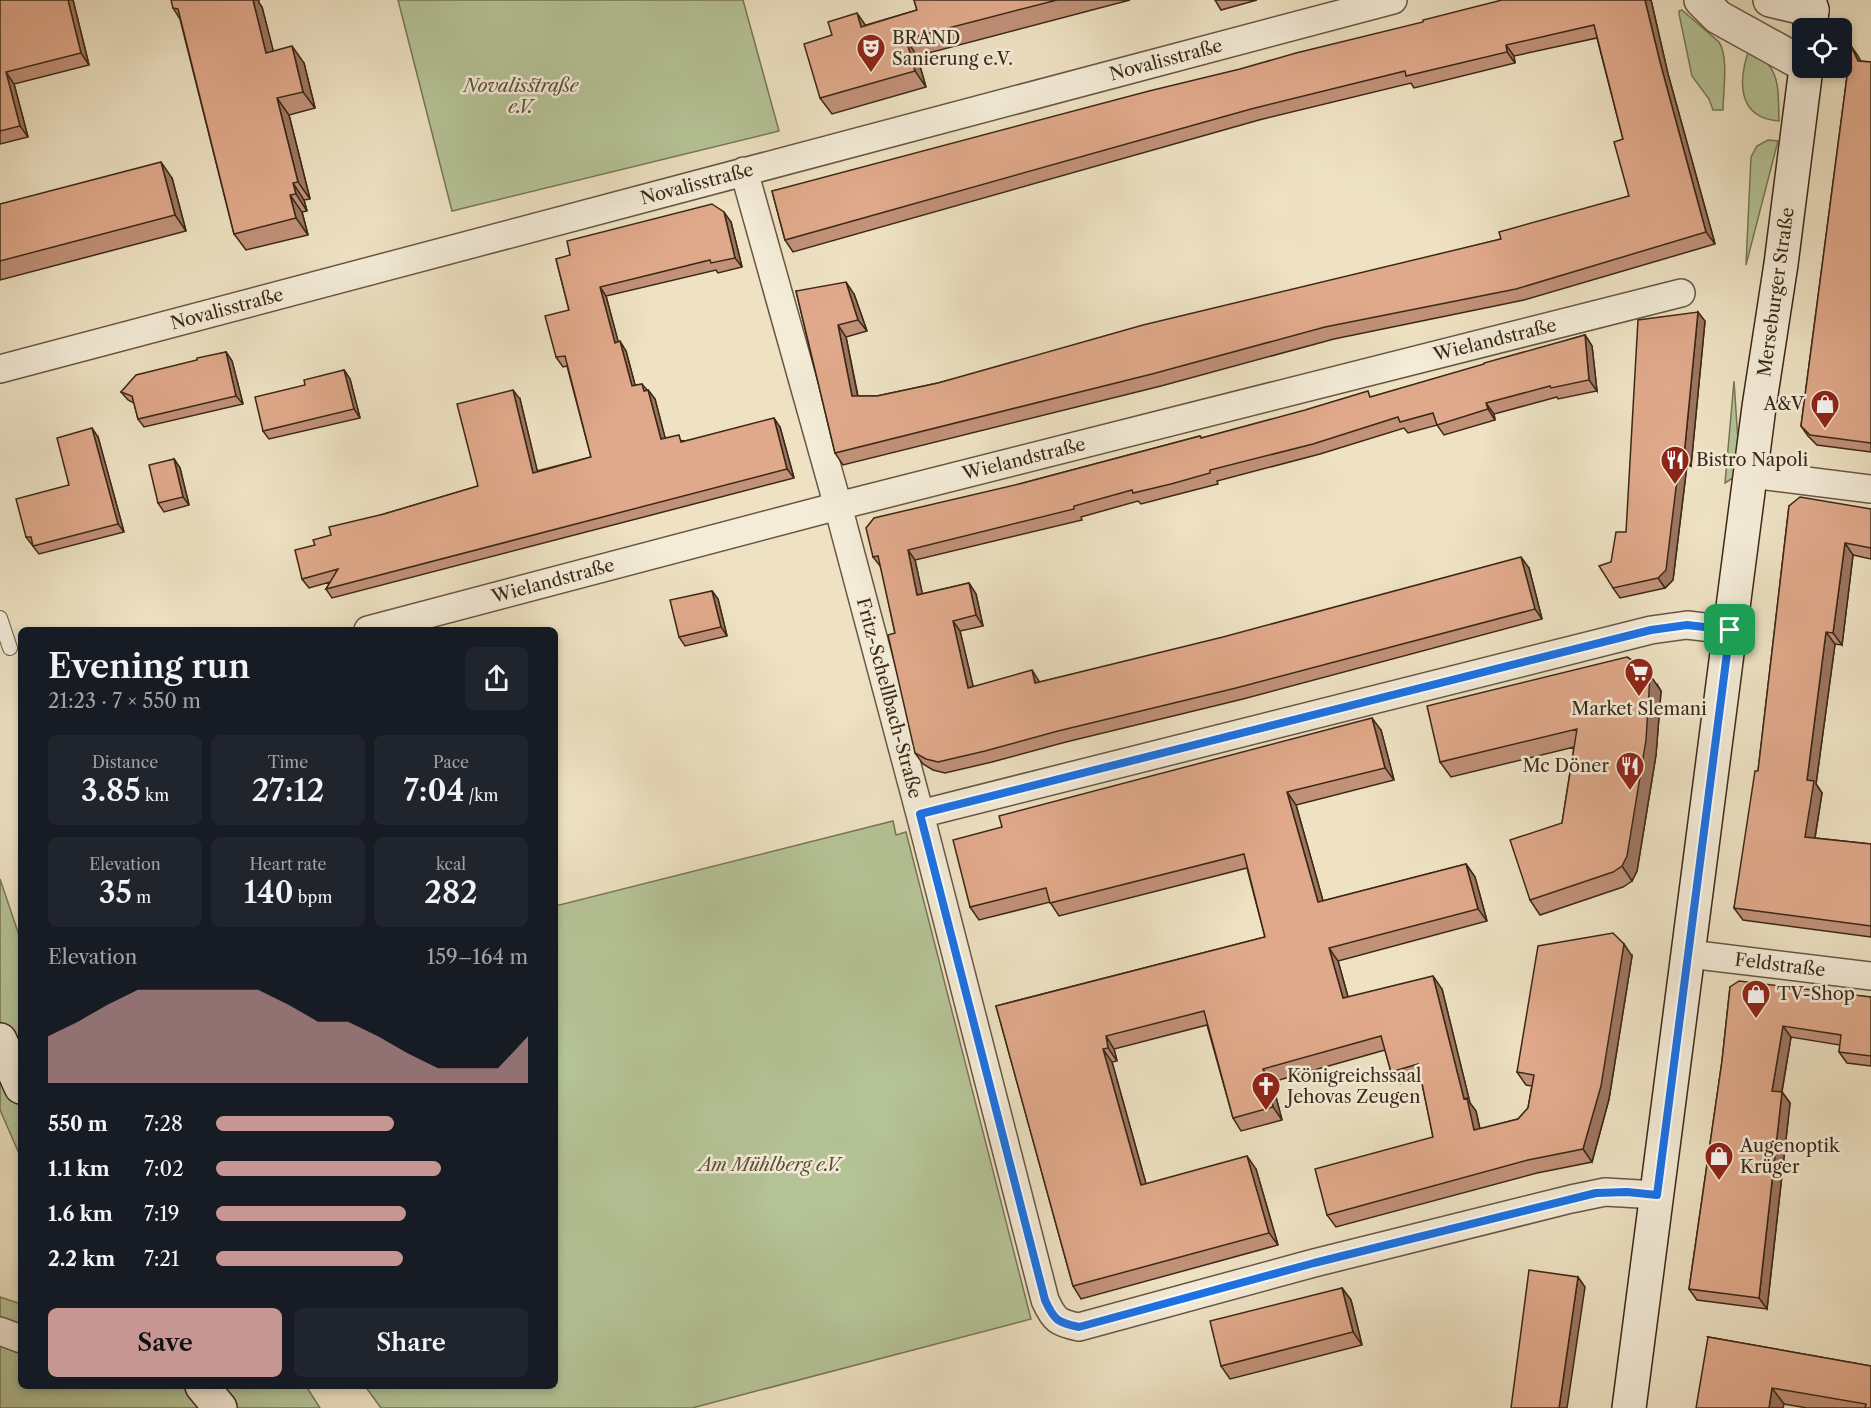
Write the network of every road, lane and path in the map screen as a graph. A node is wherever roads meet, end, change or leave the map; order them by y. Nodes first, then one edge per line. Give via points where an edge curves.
1 (1393, 0) edge
2 (1701, 0) edge
3 (1770, 0) edge
4 (1812, 10) edge
5 (1792, 58) edge
6 (1805, 78) edge
7 (744, 171) junction
8 (1681, 293) dead end
9 (0, 369) edge
10 (1751, 474) junction
11 (1871, 489) edge
12 (838, 506) junction
13 (0, 618) edge
14 (379, 627) edge
15 (1730, 630) junction
16 (10, 648) dead end
17 (920, 814) junction
18 (1689, 954) junction
19 (1871, 976) edge
20 (0, 1040) edge
21 (18, 1081) edge
22 (1657, 1195) junction
23 (0, 1331) edge
24 (18, 1338) edge
25 (204, 1389) edge
26 (220, 1408) edge
27 (1629, 1408) edge

1 - 7 street, Novalisstraße
2 - 5 main road via 1718,17
3 - 4 main road
6 - 10 main road, Merseburger Straße
7 - 9 street, Novalisstraße
7 - 12 street, Fritz-Schellbach-Straße
8 - 12 street, Wielandstraße
10 - 11 street
10 - 15 main road, Merseburger Straße
12 - 14 street, Wielandstraße
12 - 17 street, Fritz-Schellbach-Straße
13 - 16 lane
15 - 17 street via 1687,625 1651,630
15 - 18 main road, Merseburger Straße
17 - 22 street, Fritz-Schellbach-Straße via 1045,1300 1052,1316 1064,1324 1079,1327 1596,1193
18 - 19 street, Feldstraße
18 - 22 main road, Merseburger Straße
20 - 21 main road
22 - 27 main road, Merseburger Straße
23 - 24 street
25 - 26 main road

